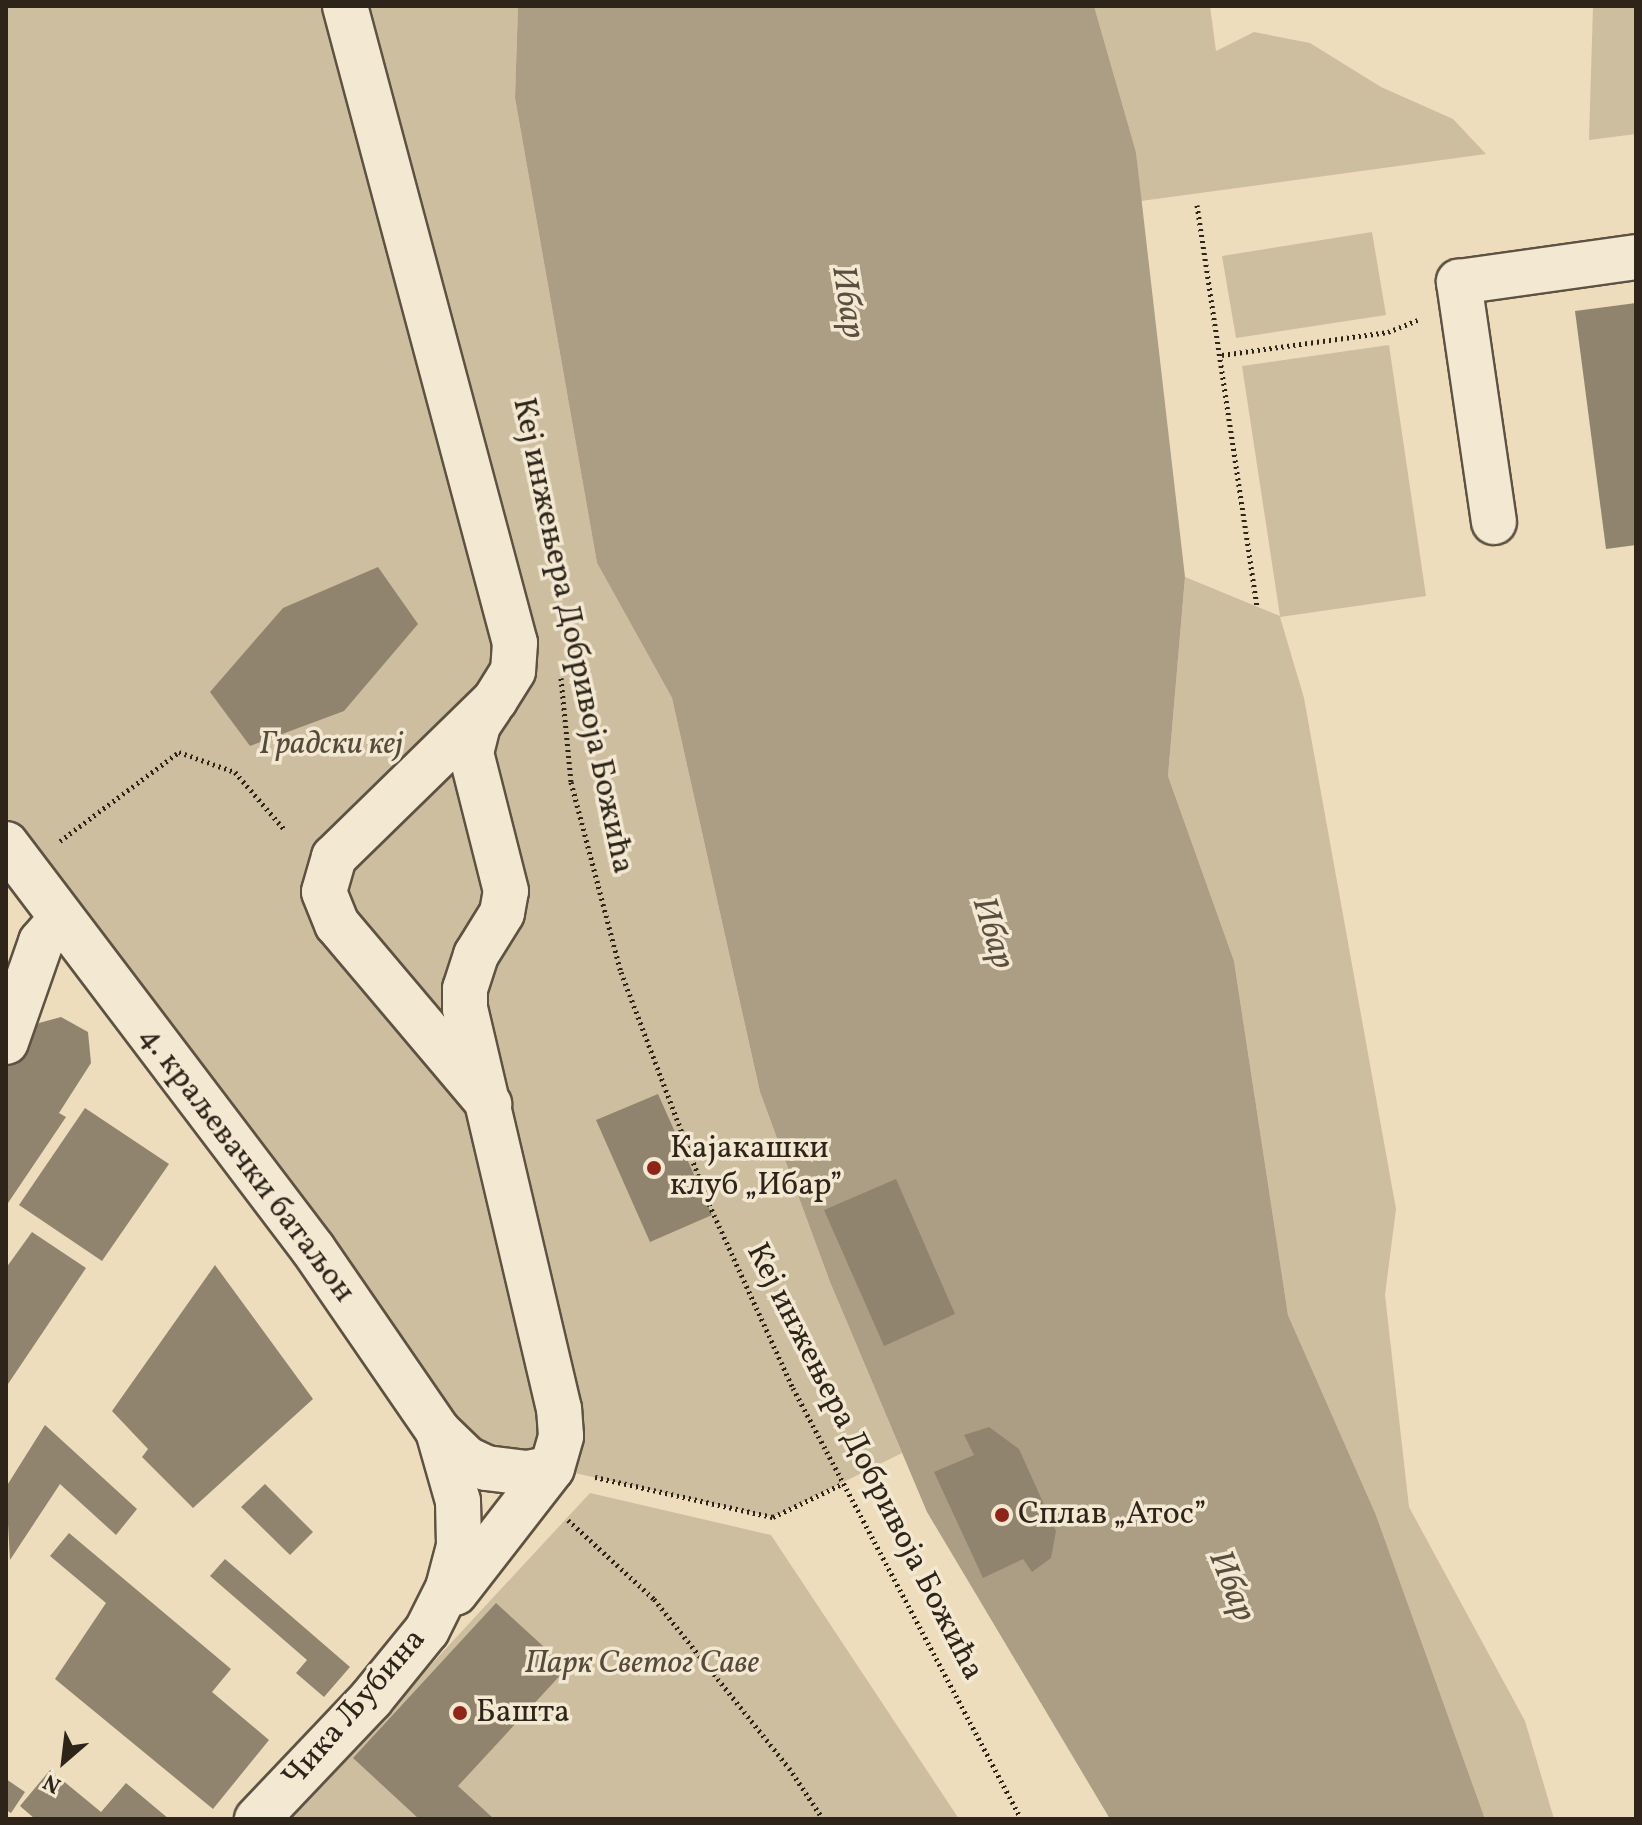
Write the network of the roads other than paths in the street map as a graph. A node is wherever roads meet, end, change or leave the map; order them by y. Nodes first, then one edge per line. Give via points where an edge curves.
1 (345, 6) edge
2 (1636, 257) edge
3 (1494, 522) dead end
4 (495, 700) junction
5 (27, 847) edge
6 (61, 919) junction
7 (6, 1042) edge
8 (489, 1104) junction
9 (438, 1431) junction
10 (552, 1468) junction
11 (458, 1501) joint
12 (427, 1630) junction
13 (257, 1819) edge

1 - 4 street via 515,643 513,671
2 - 3 street via 1459,282
4 - 8 street via 478,725 471,753 506,891 502,913 476,955 465,989 465,1009
4 - 8 street via 334,857 324,892 337,924
5 - 6 street, 4. краљевачки батаљон
6 - 7 street via 41,942
6 - 9 street, 4. краљевачки батаљон via 313,1249
8 - 10 street via 559,1409 561,1436
9 - 10 street via 459,1453 486,1468 527,1473
9 - 11 street, 4. краљевачки батаљон
10 - 12 street
11 - 12 street, Чика Љубина via 459,1546 448,1588
12 - 13 street, Чика Љубина via 371,1699

